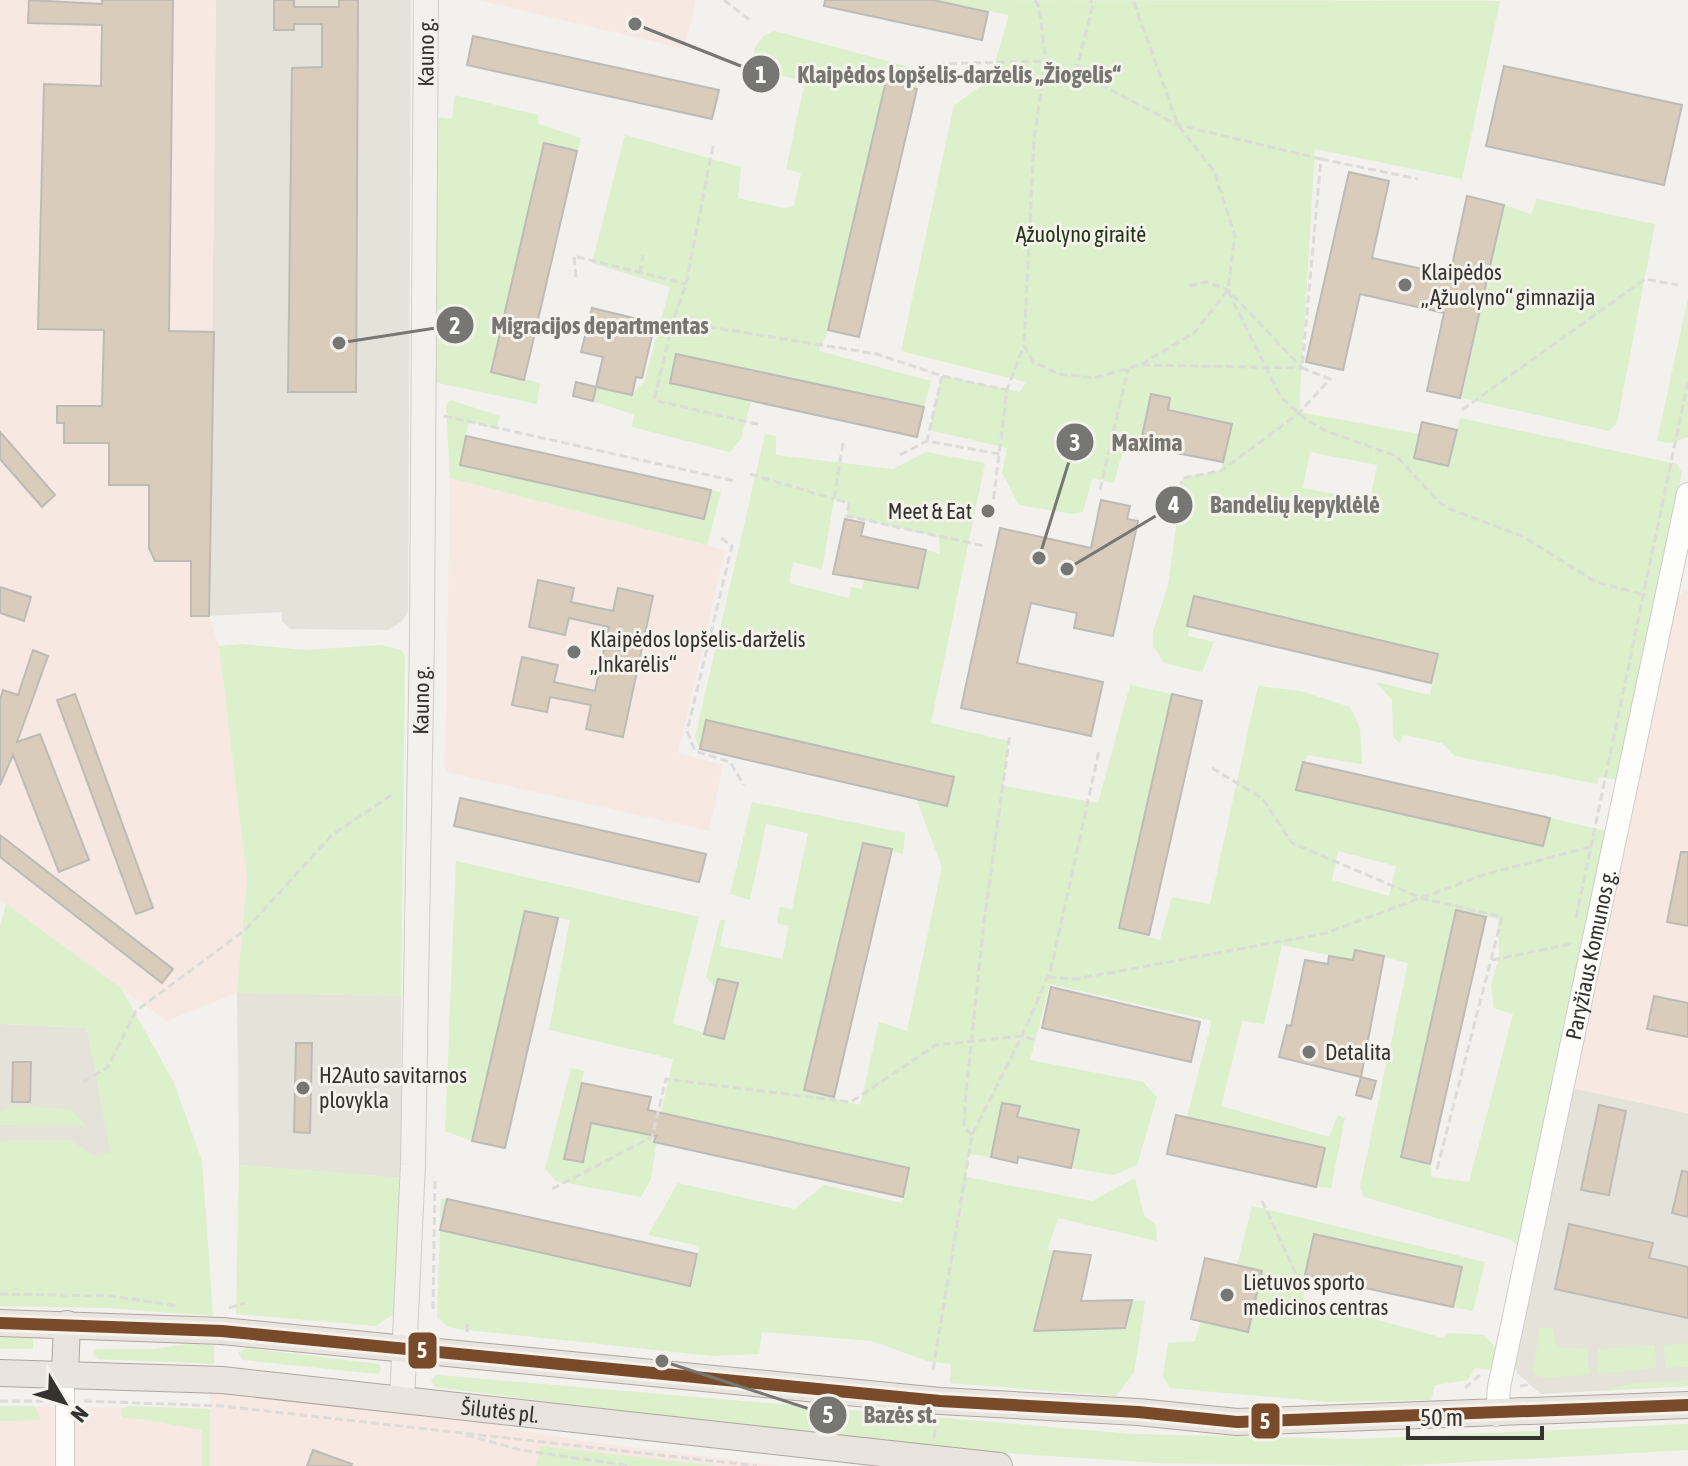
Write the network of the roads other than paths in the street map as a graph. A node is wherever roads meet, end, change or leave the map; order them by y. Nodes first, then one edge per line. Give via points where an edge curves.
1 (426, 0) edge
2 (1688, 494) edge
3 (1681, 566) edge
4 (0, 1323) edge
5 (67, 1324) junction
6 (406, 1348) junction
7 (0, 1373) edge
8 (65, 1374) junction
9 (402, 1400) junction
10 (1688, 1405) edge
11 (1497, 1415) junction
12 (65, 1466) edge
13 (999, 1466) edge

1 - 6 main road, Kauno g. via 423,625
2 - 3 street, Paryžiaus Komunos g.
3 - 11 street, Paryžiaus Komunos g.
4 - 5 main road
5 - 6 main road
5 - 8 main road
6 - 9 main road, Kauno g.
6 - 11 main road via 940,1401 1237,1422
7 - 8 main road, Šilutės pl.
8 - 9 main road, Šilutės pl. via 222,1380
8 - 12 street
9 - 13 main road, Šilutės pl.
10 - 11 main road

